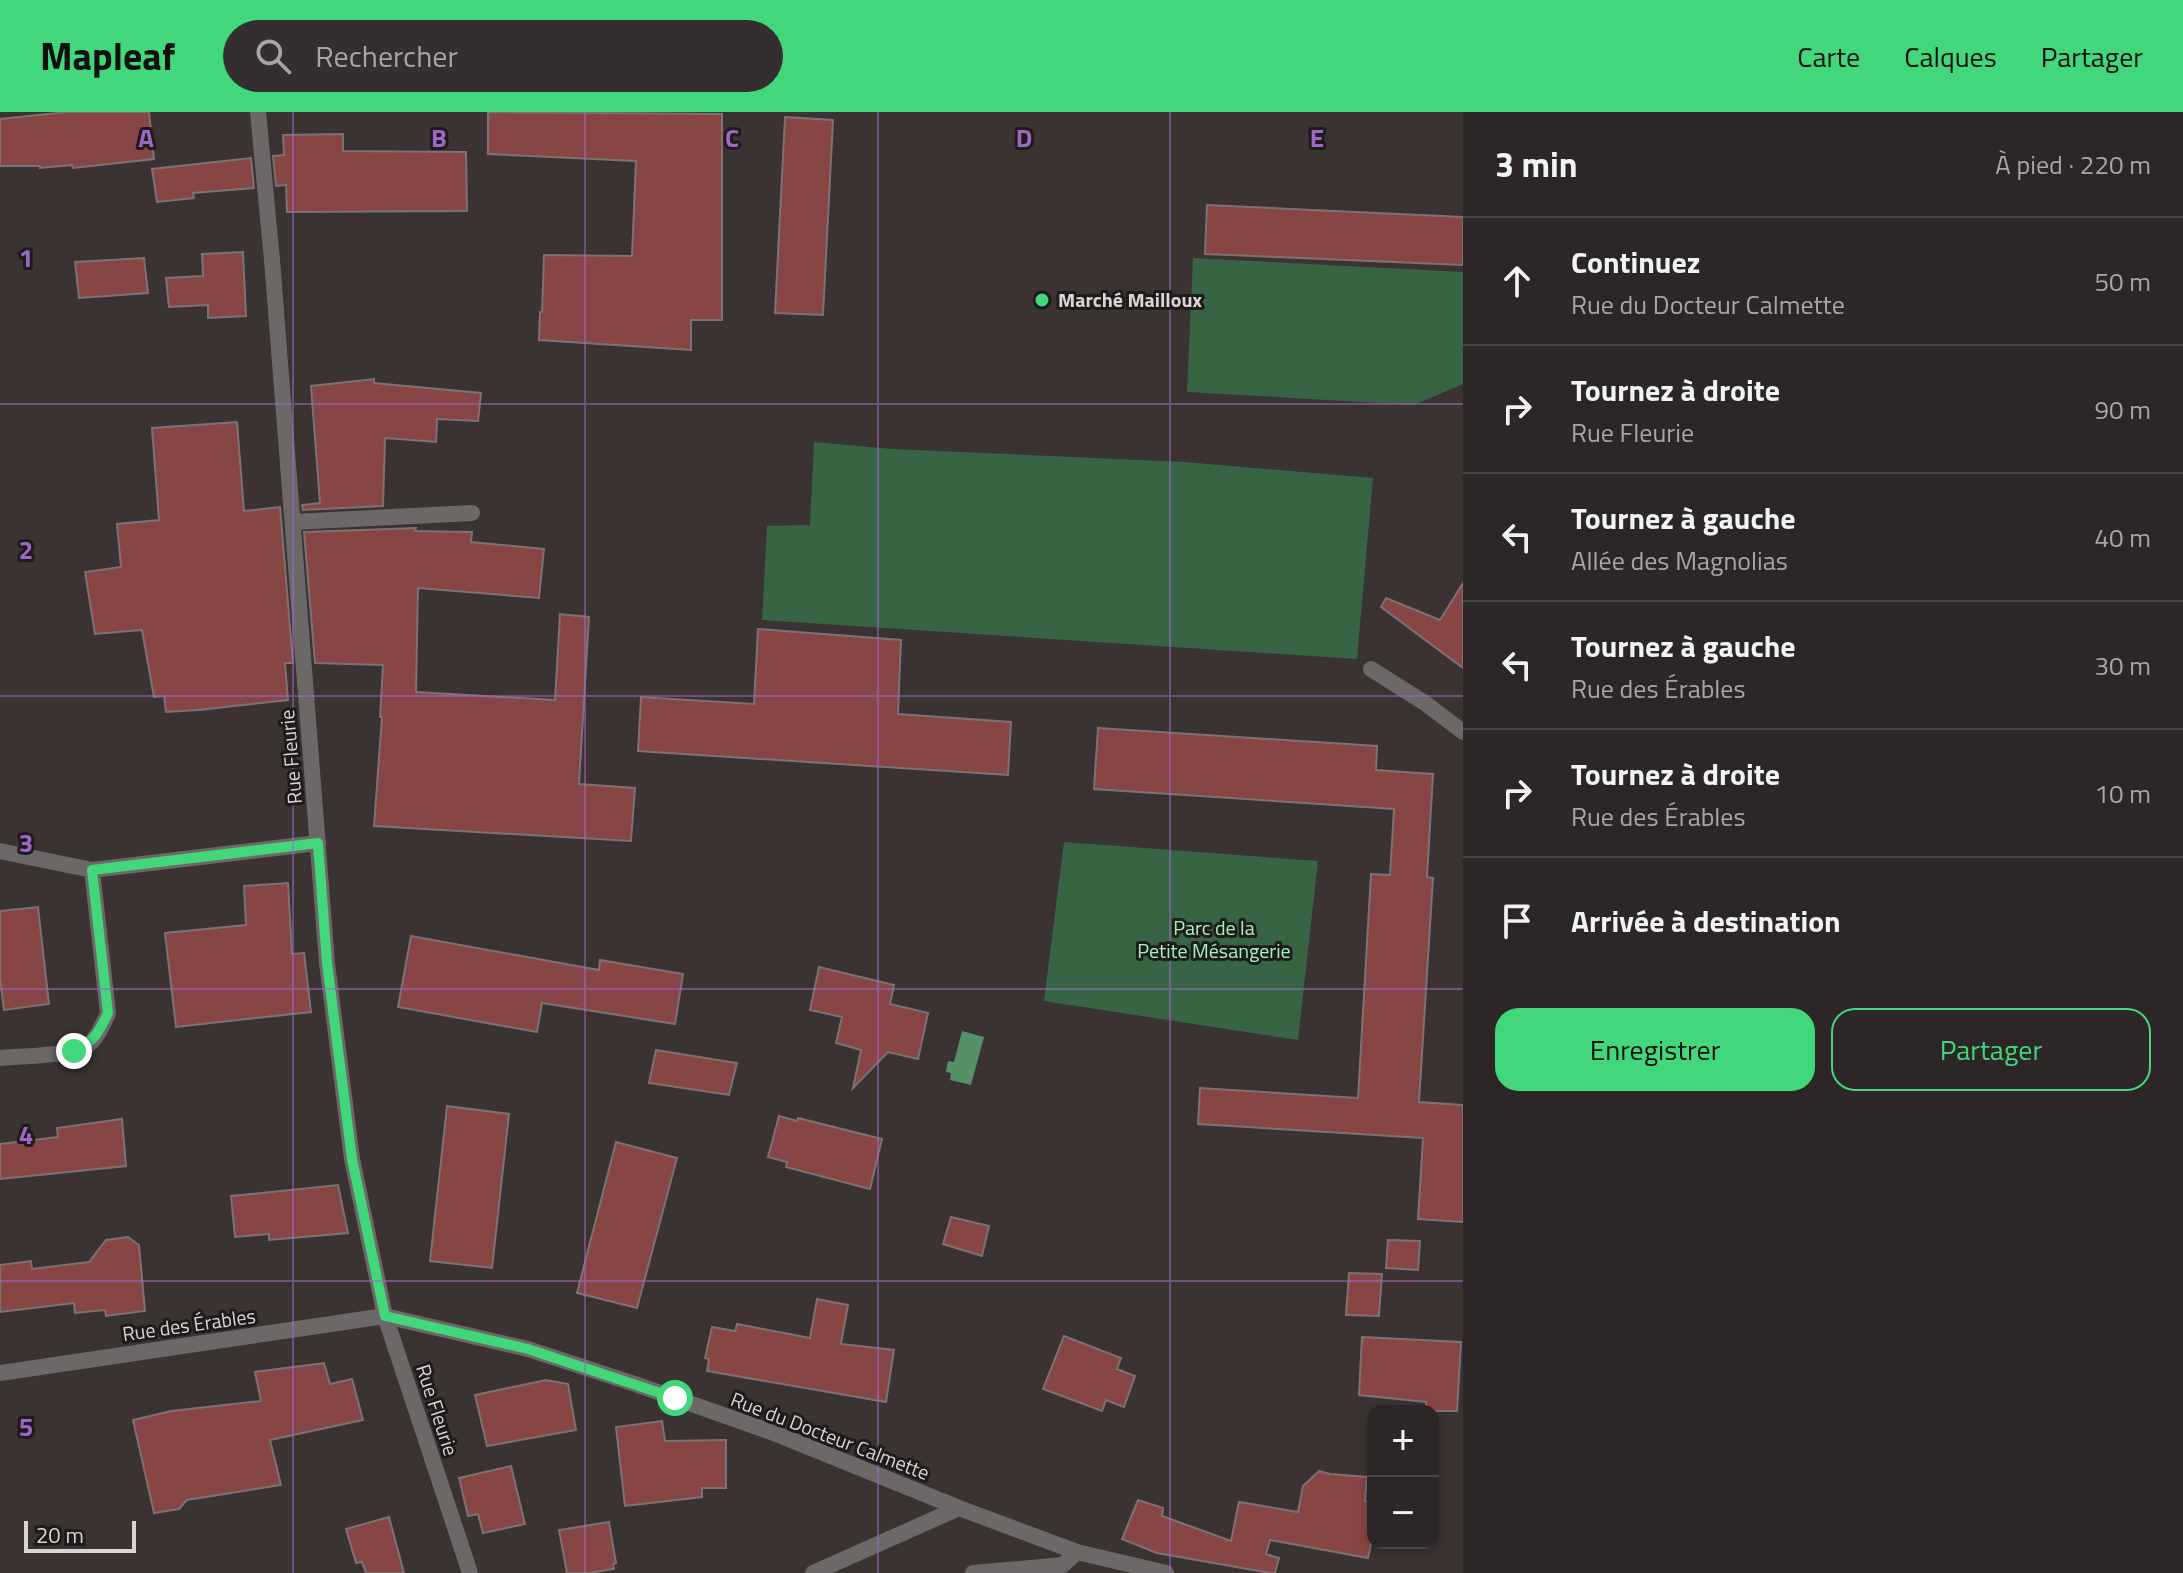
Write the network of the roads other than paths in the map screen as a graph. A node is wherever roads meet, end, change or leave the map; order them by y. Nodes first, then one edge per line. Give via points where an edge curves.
1 (258, 112) edge
2 (472, 513) dead end
3 (293, 522) junction
4 (1371, 669) dead end
5 (1463, 732) edge
6 (318, 843) junction
7 (0, 851) edge
8 (92, 870) junction
9 (0, 1058) edge
10 (385, 1316) junction
11 (0, 1373) edge
12 (959, 1508) junction
13 (1077, 1552) junction
14 (470, 1573) edge
15 (813, 1573) edge
16 (973, 1573) edge
17 (1166, 1573) edge

1 - 3 street, Rue Fleurie
2 - 3 street
3 - 6 street, Rue Fleurie
4 - 5 street
6 - 8 street
6 - 10 street, Rue Fleurie via 352,1159
7 - 8 street
8 - 9 street via 108,1013 101,1029 89,1044 74,1051
10 - 11 street, Rue des Érables
10 - 12 street, Rue du Docteur Calmette via 528,1349 635,1384
10 - 14 street, Rue Fleurie
12 - 13 street, Rue du Docteur Calmette
12 - 15 street
13 - 16 street via 1063,1565
13 - 17 street, Rue du Docteur Calmette

